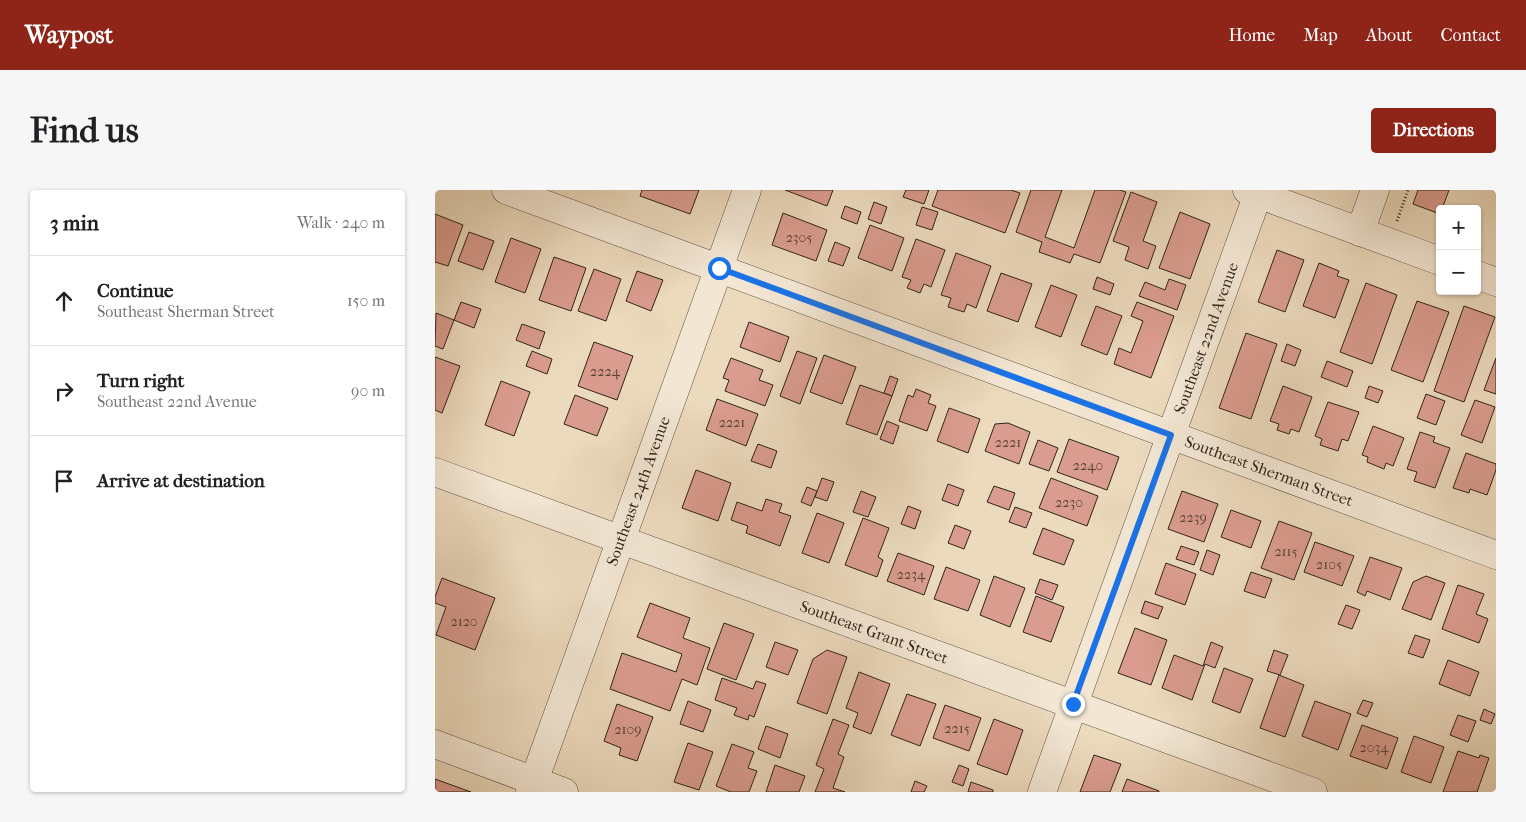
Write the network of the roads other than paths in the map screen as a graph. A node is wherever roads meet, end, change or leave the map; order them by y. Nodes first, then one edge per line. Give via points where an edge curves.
1 (506, 190) edge
2 (747, 190) edge
3 (1375, 190) edge
4 (1253, 192) edge
5 (1360, 232) junction
6 (1436, 260) edge
7 (719, 268) junction
8 (1481, 276) edge
9 (1496, 282) edge
10 (1171, 435) junction
11 (435, 472) edge
12 (620, 540) junction
13 (1496, 555) edge
14 (1073, 704) junction
15 (435, 744) edge
16 (532, 787) edge
17 (564, 792) edge
18 (1042, 792) edge
19 (1313, 792) edge

1 - 7 street, Southeast Sherman Street
2 - 7 street, Southeast 24th Avenue
3 - 5 street
4 - 5 street
4 - 10 street, Southeast 22nd Avenue
5 - 6 street
7 - 10 street, Southeast Sherman Street
7 - 12 street, Southeast 24th Avenue
8 - 9 street
10 - 13 street, Southeast Sherman Street
10 - 14 street, Southeast 22nd Avenue
11 - 12 street, Southeast Grant Street
12 - 14 street, Southeast Grant Street
12 - 16 street, Southeast 24th Avenue
14 - 18 street, Southeast 22nd Avenue
14 - 19 street, Southeast Grant Street
15 - 16 street
16 - 17 street

